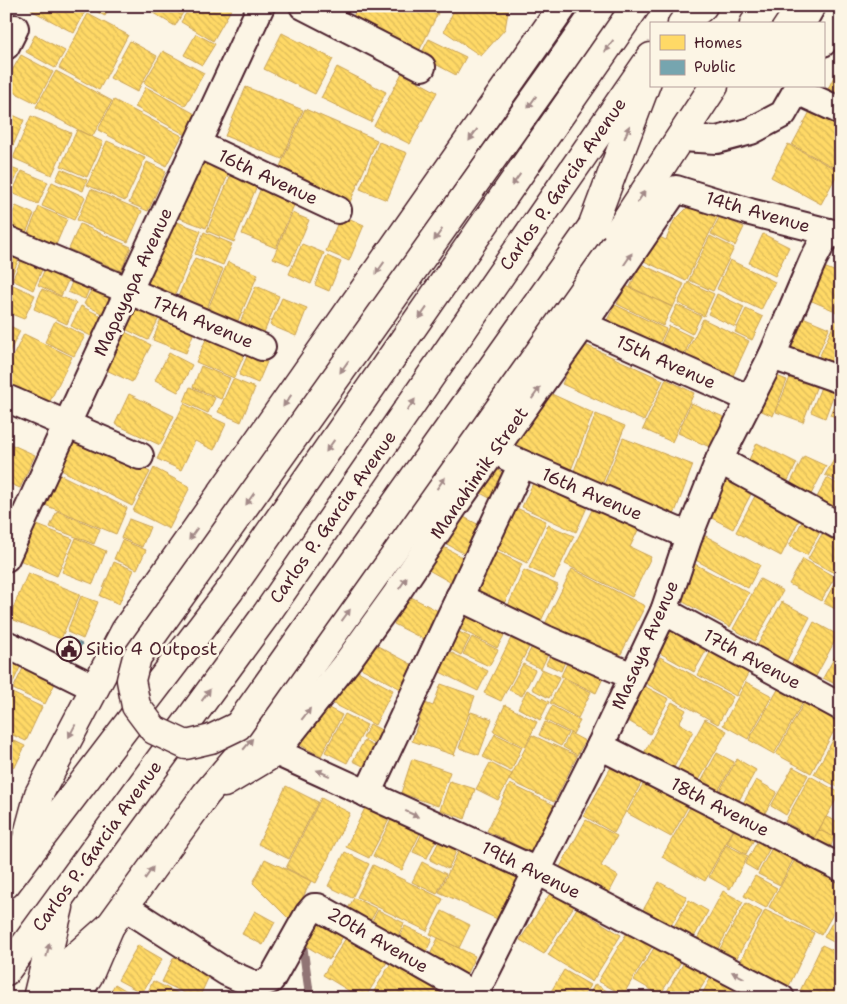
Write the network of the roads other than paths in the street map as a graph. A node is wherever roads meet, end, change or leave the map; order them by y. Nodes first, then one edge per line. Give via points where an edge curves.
1 (261, 6) edge
2 (303, 6) edge
3 (563, 6) edge
4 (600, 6) edge
5 (636, 6) edge
6 (687, 6) edge
7 (703, 6) edge
8 (766, 6) edge
9 (841, 12) edge
10 (675, 22) edge
11 (684, 22) edge
12 (755, 22) edge
13 (824, 41) edge
14 (650, 58) edge
15 (422, 67) dead end
16 (650, 73) edge
17 (713, 88) edge
18 (798, 88) edge
19 (841, 112) edge
20 (680, 138) junction
21 (197, 144) junction
22 (676, 189) joint
23 (338, 210) dead end
24 (834, 233) edge
25 (6, 239) edge
26 (130, 291) junction
27 (583, 325) junction
28 (262, 347) dead end
29 (772, 356) junction
30 (841, 380) edge
31 (6, 398) edge
32 (750, 400) junction
33 (66, 424) junction
34 (494, 451) junction
35 (140, 456) dead end
36 (719, 460) junction
37 (522, 464) junction
38 (841, 528) edge
39 (689, 536) junction
40 (6, 558) edge
41 (459, 597) junction
42 (664, 611) junction
43 (6, 644) edge
44 (632, 676) junction
45 (95, 688) junction
46 (841, 707) edge
47 (600, 746) junction
48 (276, 752) junction
49 (206, 794) junction
50 (368, 794) junction
51 (841, 868) edge
52 (537, 871) junction
53 (13, 875) edge
54 (61, 896) junction
55 (118, 917) junction
56 (6, 971) edge
57 (476, 997) edge
58 (39, 998) edge
59 (74, 998) edge
60 (781, 998) edge

1 - 21 street, Mapayapa Avenue
2 - 15 street
3 -> 45 main road via 126,631
4 -> 16 main road, bridge via 138,657 130,680 136,706 154,730 186,744 211,739 238,726 592,227
5 -> 53 main road via 230,590
6 - 10 main road
7 - 11 main road
8 - 12 main road
9 - 13 street
54 -> 14 main road, Carlos P. Garcia Avenue via 265,616
17 - 20 main road
18 - 19 street
18 - 20 street via 783,114 751,132 717,140
49 -> 20 main road via 284,702 586,281
21 - 23 street, 16th Avenue
21 - 26 street, Mapayapa Avenue
22 - 24 street, 14th Avenue
27 -> 22 street, Manahimik Street
24 - 29 street, Masaya Avenue via 813,260
25 - 26 street, 17th Avenue
26 - 28 street, 17th Avenue
26 - 33 street, Mapayapa Avenue
27 - 32 street, 15th Avenue
34 -> 27 street, Manahimik Street
29 - 30 street
29 - 32 street, Masaya Avenue
31 - 33 street
32 - 36 street, Masaya Avenue
33 - 35 street
33 - 40 street, Mapayapa Avenue
34 - 37 street, 16th Avenue
48 -> 34 street, Manahimik Street via 371,629
36 - 38 street
36 - 39 street, Masaya Avenue
37 - 39 street, 16th Avenue
37 - 41 street
39 - 42 street, Masaya Avenue
41 - 44 street
41 - 50 street
42 - 44 street, Masaya Avenue
42 - 46 street, 17th Avenue
43 - 45 street
44 - 47 street, Masaya Avenue
45 -> 53 main road via 39,794
47 - 51 street, 18th Avenue
47 - 52 street, Masaya Avenue
48 - 49 main road
50 -> 48 street, 19th Avenue
55 -> 49 main road
50 -> 52 street, 19th Avenue
52 - 57 street, Masaya Avenue
60 -> 52 street, 19th Avenue
54 - 56 main road, Carlos P. Garcia Avenue
58 -> 54 main road
55 - 57 street, 20th Avenue via 226,972 260,984 272,980 308,914 318,907
55 - 58 main road via 74,958
55 - 59 main road

